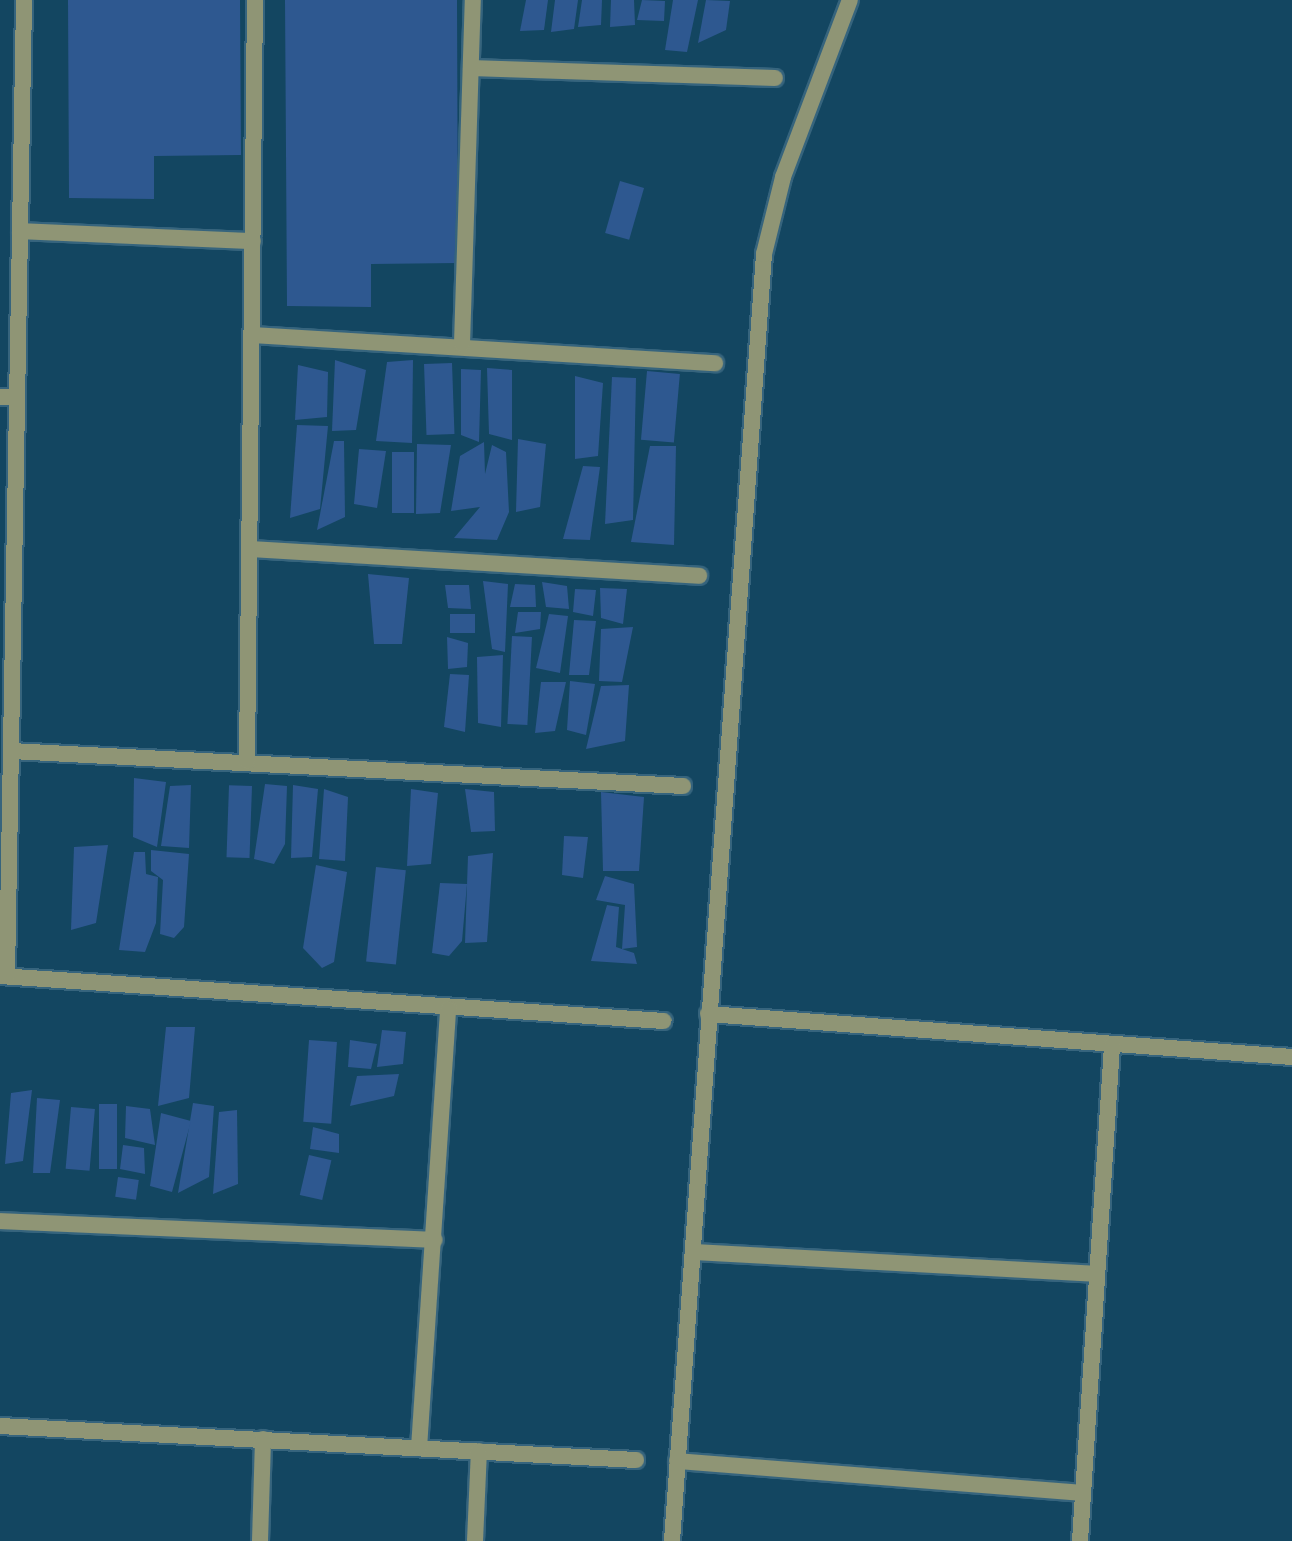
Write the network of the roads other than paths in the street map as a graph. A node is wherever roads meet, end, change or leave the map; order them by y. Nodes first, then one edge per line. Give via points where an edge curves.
1 (24, 0) edge
2 (255, 0) edge
3 (473, 0) edge
4 (850, 0) edge
5 (471, 68) junction
6 (775, 78) dead end
7 (20, 231) junction
8 (253, 241) junction
9 (252, 335) junction
10 (462, 344) junction
11 (715, 363) dead end
12 (8, 397) edge
13 (250, 549) junction
14 (699, 576) dead end
15 (11, 751) junction
16 (247, 761) junction
17 (683, 786) dead end
18 (3, 976) edge
19 (448, 1009) junction
20 (708, 1014) junction
21 (663, 1021) dead end
22 (1112, 1044) junction
23 (1292, 1057) edge
24 (0, 1221) edge
25 (435, 1240) junction
26 (693, 1252) junction
27 (1095, 1274) junction
28 (0, 1426) edge
29 (263, 1439) junction
30 (419, 1448) junction
31 (479, 1451) junction
32 (636, 1460) dead end
33 (677, 1461) junction
34 (1082, 1493) junction
35 (260, 1541) edge
36 (475, 1541) edge
37 (672, 1541) edge
38 (1080, 1541) edge

1 - 7 street
2 - 8 street
3 - 5 street
4 - 20 street via 783,177 764,254
5 - 6 street
5 - 10 street
7 - 8 street
7 - 12 street
8 - 9 street
9 - 10 street
9 - 13 street
10 - 11 street
12 - 15 street
13 - 14 street
13 - 16 street
15 - 16 street
15 - 18 street
16 - 17 street
18 - 19 street
19 - 21 street
19 - 25 street
20 - 22 street
20 - 26 street
22 - 23 street
22 - 27 street
24 - 25 street
25 - 30 street
26 - 27 street
26 - 33 street
27 - 34 street
28 - 29 street
29 - 30 street
29 - 35 street
30 - 31 street
31 - 32 street
31 - 36 street
33 - 34 street
33 - 37 street
34 - 38 street

